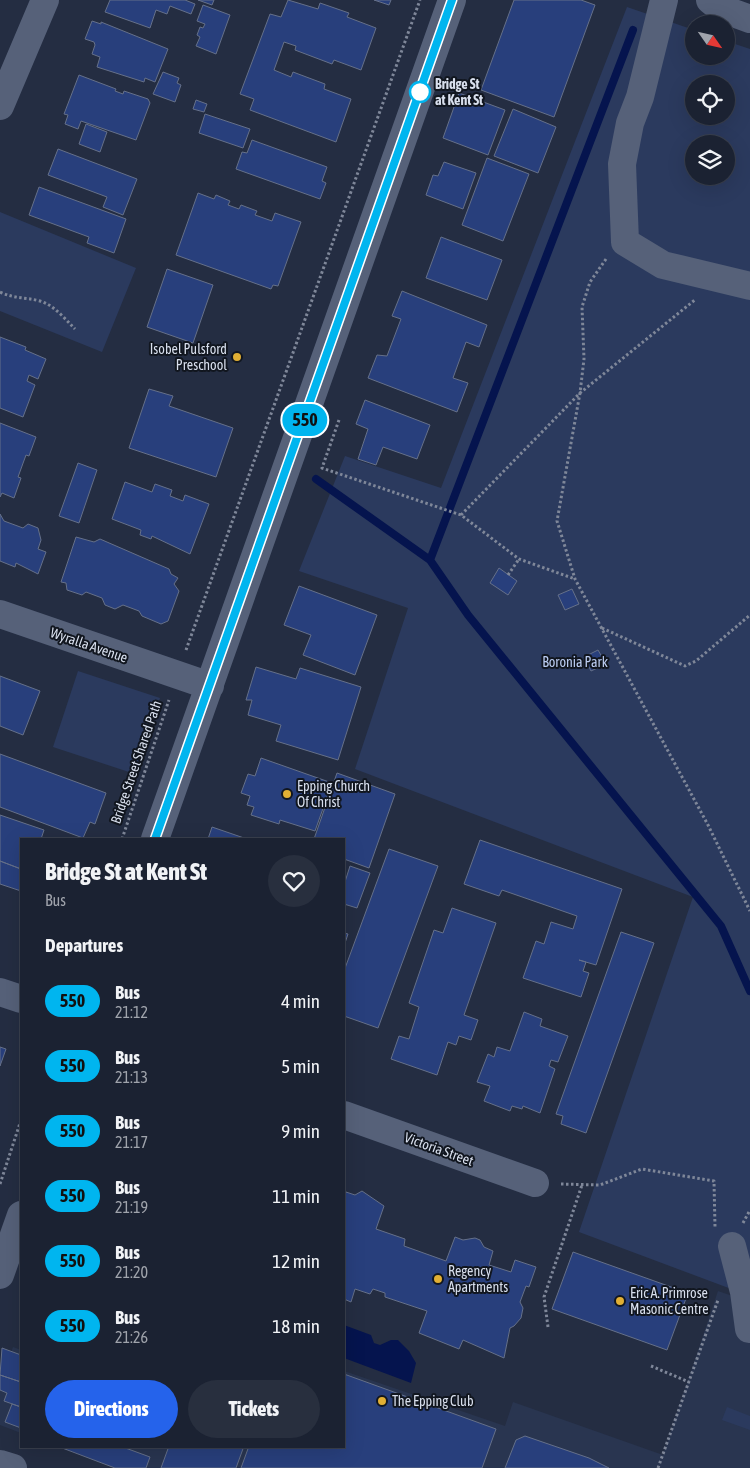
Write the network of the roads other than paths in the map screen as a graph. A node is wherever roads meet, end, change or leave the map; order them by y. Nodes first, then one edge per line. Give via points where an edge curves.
1 (45, 0) edge
2 (452, 0) edge
3 (664, 0) edge
4 (710, 0) edge
5 (750, 19) edge
6 (0, 106) edge
7 (750, 286) edge
8 (0, 614) edge
9 (210, 686) junction
10 (155, 838) edge
11 (0, 992) edge
12 (20, 999) edge
13 (345, 1115) edge
14 (535, 1183) road end
15 (20, 1218) edge
16 (723, 1238) road end
17 (0, 1275) edge
18 (749, 1328) edge
19 (0, 1464) edge
20 (13, 1468) edge

1 - 6 street
2 - 9 street
3 - 7 street via 622,164 625,242 663,265
4 - 5 street via 720,8
8 - 9 street, Wyralla Avenue via 174,684
9 - 10 street
11 - 12 street
13 - 14 street, Victoria Street
15 - 17 street
16 - 18 street via 744,1292
19 - 20 street

